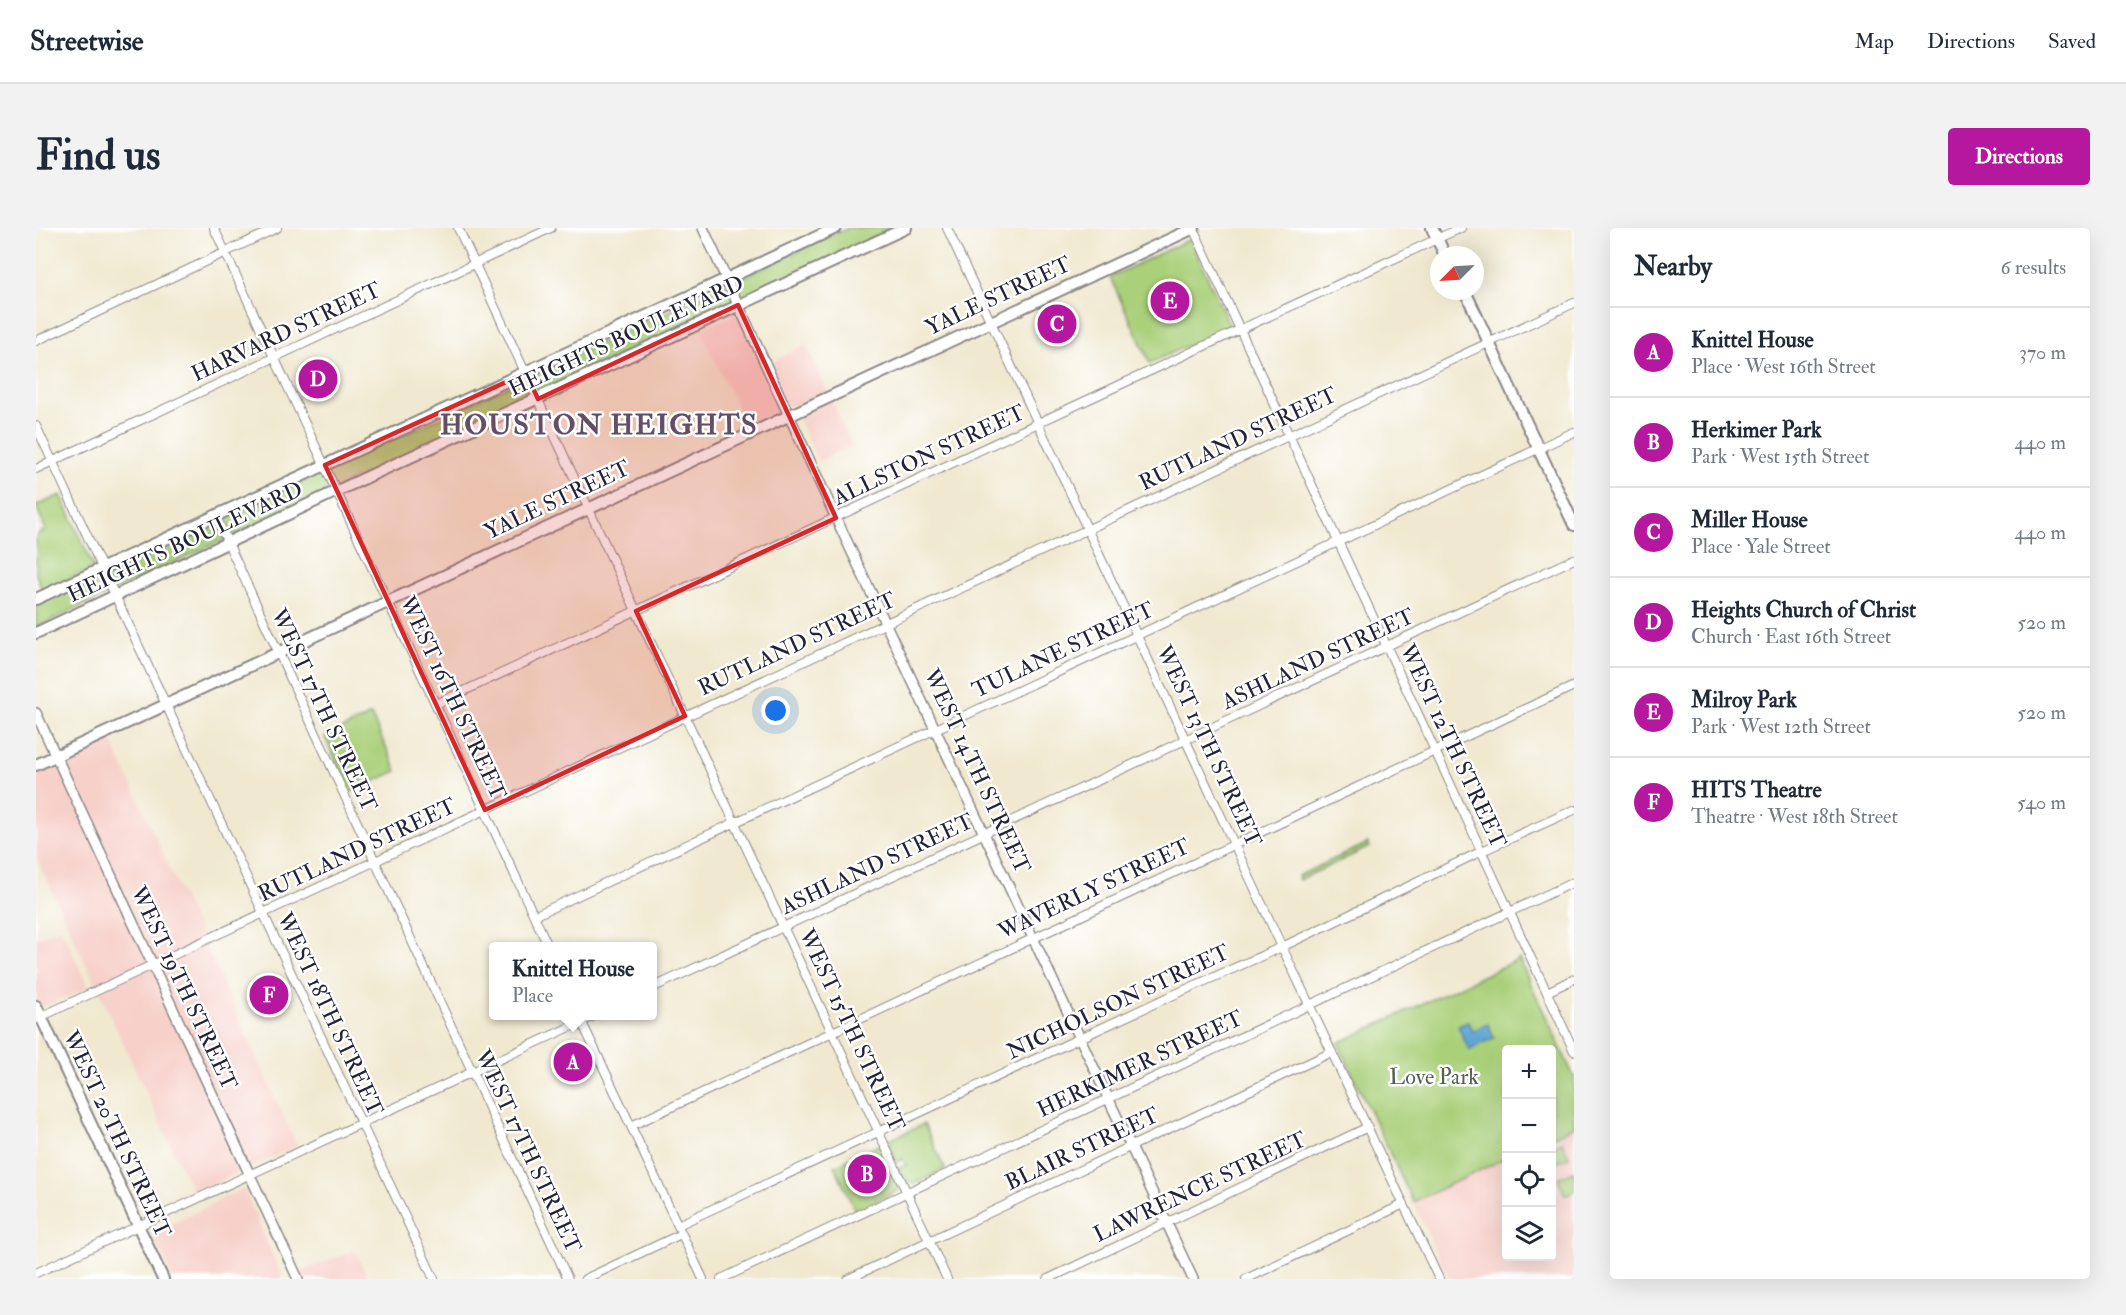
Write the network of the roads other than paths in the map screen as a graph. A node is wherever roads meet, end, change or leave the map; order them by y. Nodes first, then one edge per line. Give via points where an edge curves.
1 (214, 228) edge
2 (278, 228) edge
3 (458, 228) edge
4 (551, 228) edge
5 (703, 228) edge
6 (836, 228) edge
7 (906, 228) edge
8 (947, 228) edge
9 (1193, 228) edge
10 (1432, 228) edge
11 (1461, 228) edge
12 (1440, 234) edge
13 (225, 253) junction
14 (474, 263) junction
15 (727, 280) junction
16 (1469, 300) edge
17 (1574, 303) edge
18 (738, 305) junction
19 (991, 322) junction
20 (1240, 329) junction
21 (36, 341) edge
22 (1489, 344) junction
23 (274, 357) junction
24 (526, 373) junction
25 (537, 399) junction
26 (789, 415) junction
27 (1039, 424) junction
28 (36, 426) edge
29 (1574, 432) edge
30 (1289, 435) junction
31 (1538, 448) junction
32 (52, 461) junction
33 (325, 465) junction
34 (36, 469) edge
35 (337, 491) junction
36 (589, 507) junction
37 (215, 515) junction
38 (836, 518) junction
39 (1574, 525) edge
40 (1088, 529) junction
41 (1338, 542) junction
42 (228, 544) junction
43 (1574, 559) edge
44 (103, 568) junction
45 (116, 596) junction
46 (36, 599) edge
47 (388, 600) junction
48 (636, 611) junction
49 (885, 623) junction
50 (36, 633) edge
51 (1137, 636) junction
52 (1386, 646) junction
53 (277, 652) junction
54 (1574, 686) edge
55 (165, 704) junction
56 (436, 704) junction
57 (36, 713) edge
58 (685, 716) junction
59 (936, 730) junction
60 (1185, 741) junction
61 (1435, 750) junction
62 (55, 756) junction
63 (36, 765) edge
64 (485, 810) junction
65 (1574, 810) edge
66 (735, 822) junction
67 (984, 834) junction
68 (1234, 843) junction
69 (1482, 851) junction
70 (374, 861) junction
71 (1574, 882) edge
72 (1510, 912) junction
73 (263, 913) junction
74 (534, 916) junction
75 (784, 928) junction
76 (1033, 937) junction
77 (546, 942) edge
78 (1282, 947) junction
79 (152, 965) junction
80 (1574, 979) edge
81 (657, 986) edge
82 (1547, 992) junction
83 (1310, 1005) junction
84 (38, 1014) edge
85 (576, 1020) edge
86 (581, 1020) edge
87 (832, 1031) junction
88 (1081, 1039) junction
89 (1574, 1051) edge
90 (1332, 1052) junction
91 (472, 1072) junction
92 (1108, 1098) junction
93 (362, 1121) junction
94 (630, 1126) junction
95 (1368, 1128) junction
96 (879, 1132) junction
97 (1131, 1146) junction
98 (249, 1174) junction
99 (907, 1192) junction
100 (1404, 1204) junction
101 (1167, 1224) junction
102 (139, 1226) junction
103 (679, 1230) junction
104 (930, 1241) junction
105 (36, 1273) edge
106 (163, 1279) edge
107 (298, 1279) edge
108 (434, 1279) edge
109 (567, 1279) edge
110 (585, 1279) edge
111 (703, 1279) edge
112 (720, 1279) edge
113 (848, 1279) edge
114 (947, 1279) edge
115 (1048, 1279) edge
116 (1193, 1279) edge
117 (1246, 1279) edge
118 (1439, 1279) edge

1 - 13 street, WEST 16TH STREET
2 - 13 street
3 - 14 street, WEST 15TH STREET
4 - 14 street, HARVARD STREET
5 - 15 street, WEST 14TH STREET
6 - 15 main road, HEIGHTS BOULEVARD
7 - 18 main road, HEIGHTS BOULEVARD
8 - 19 street, WEST 13TH STREET
9 - 19 main road, YALE STREET
9 - 20 street, WEST 12TH STREET
10 - 12 main road
11 - 12 street, ALLSTON STREET
12 - 20 street, ALLSTON STREET
13 - 21 street
13 - 23 street, WEST 16TH STREET
14 - 23 street, HARVARD STREET
14 - 24 street, WEST 15TH STREET
15 - 18 street, WEST 14TH STREET
15 - 24 main road, HEIGHTS BOULEVARD
16 - 22 main road
17 - 22 street, RUTLAND STREET
18 - 25 main road, HEIGHTS BOULEVARD
18 - 26 street, WEST 14TH STREET
19 - 26 main road, YALE STREET
19 - 27 street, WEST 13TH STREET
20 - 27 street, ALLSTON STREET
20 - 30 street, WEST 12TH STREET
22 - 30 street, RUTLAND STREET
22 - 31 main road
23 - 32 street, HARVARD STREET
23 - 33 street, WEST 16TH STREET
24 - 25 street, WEST 15TH STREET
24 - 33 main road, HEIGHTS BOULEVARD
25 - 35 main road, HEIGHTS BOULEVARD
25 - 36 street, WEST 15TH STREET
26 - 36 main road, YALE STREET
26 - 38 street, WEST 14TH STREET
27 - 38 street, ALLSTON STREET
27 - 40 street, WEST 13TH STREET
28 - 32 street, WEST 18TH STREET
29 - 31 street, TULANE STREET
30 - 40 street, RUTLAND STREET
30 - 41 street, WEST 12TH STREET
31 - 39 main road
31 - 41 street, TULANE STREET
32 - 34 street, HARVARD STREET
32 - 44 street, WEST 18TH STREET
33 - 35 street, WEST 16TH STREET
33 - 37 main road, HEIGHTS BOULEVARD
35 - 42 main road, HEIGHTS BOULEVARD
35 - 47 street, WEST 16TH STREET
36 - 47 main road, YALE STREET
36 - 48 street, WEST 15TH STREET
37 - 42 street, WEST 17TH STREET
37 - 44 main road, HEIGHTS BOULEVARD
38 - 48 street, ALLSTON STREET
38 - 49 street, WEST 14TH STREET
40 - 49 street, RUTLAND STREET
40 - 51 street, WEST 13TH STREET
41 - 51 street, TULANE STREET
41 - 52 street, WEST 12TH STREET
42 - 45 main road, HEIGHTS BOULEVARD
42 - 53 street, WEST 17TH STREET
43 - 52 street, ASHLAND STREET
44 - 45 street, WEST 18TH STREET
44 - 46 main road, HEIGHTS BOULEVARD
45 - 50 main road, HEIGHTS BOULEVARD
45 - 55 street, WEST 18TH STREET
47 - 53 main road, YALE STREET
47 - 56 street, WEST 16TH STREET
48 - 56 street, ALLSTON STREET
48 - 58 street, WEST 15TH STREET
49 - 58 street, RUTLAND STREET
49 - 59 street, WEST 14TH STREET
51 - 59 street, TULANE STREET
51 - 60 street, WEST 13TH STREET
52 - 60 street, ASHLAND STREET
52 - 61 street, WEST 12TH STREET
53 - 55 main road, YALE STREET
53 - 70 street, WEST 17TH STREET
54 - 61 street, WAVERLY STREET
55 - 62 main road, YALE STREET
55 - 73 street, WEST 18TH STREET
56 - 64 street, WEST 16TH STREET
57 - 62 street, WEST 19TH STREET
58 - 64 street, RUTLAND STREET
58 - 66 street, WEST 15TH STREET
59 - 66 street, TULANE STREET
59 - 67 street, WEST 14TH STREET
60 - 67 street, ASHLAND STREET
60 - 68 street, WEST 13TH STREET
61 - 68 street, WAVERLY STREET
61 - 69 street, WEST 12TH STREET
62 - 63 main road, YALE STREET
62 - 79 street, WEST 19TH STREET
64 - 70 street, RUTLAND STREET
64 - 74 street, WEST 16TH STREET
65 - 69 street, NICHOLSON STREET
66 - 74 street, TULANE STREET
66 - 75 street, WEST 15TH STREET
67 - 75 street, ASHLAND STREET
67 - 76 street, WEST 14TH STREET
68 - 76 street, WAVERLY STREET
68 - 78 street, WEST 13TH STREET
69 - 72 street, WEST 12TH STREET
69 - 78 street, NICHOLSON STREET
70 - 73 street, RUTLAND STREET
70 - 91 street, WEST 17TH STREET
71 - 72 street, HERKIMER STREET
72 - 82 street, WEST 12TH STREET
72 - 83 street, HERKIMER STREET
73 - 79 street, RUTLAND STREET
73 - 93 street, WEST 18TH STREET
74 - 77 street, WEST 16TH STREET
75 - 81 street, ASHLAND STREET
75 - 87 street, WEST 15TH STREET
76 - 87 street, WAVERLY STREET
76 - 88 street, WEST 14TH STREET
78 - 83 street, WEST 13TH STREET
78 - 88 street, NICHOLSON STREET
79 - 84 street, RUTLAND STREET
79 - 98 street, WEST 19TH STREET
80 - 82 street
82 - 89 street, WEST 12TH STREET
83 - 90 street, WEST 13TH STREET
83 - 92 street, HERKIMER STREET
84 - 102 main road, WEST 20TH STREET
85 - 91 street
86 - 94 street
87 - 94 street, WAVERLY STREET
87 - 96 street, WEST 15TH STREET
88 - 92 street, WEST 14TH STREET
88 - 96 street, NICHOLSON STREET
90 - 95 street, WEST 13TH STREET
90 - 97 street, BLAIR STREET
91 - 93 street
91 - 109 street, WEST 17TH STREET
92 - 97 street, WEST 14TH STREET
92 - 99 street, HERKIMER STREET
93 - 98 street
93 - 108 street, WEST 18TH STREET
94 - 103 street
95 - 100 street, WEST 13TH STREET
95 - 101 street, LAWRENCE STREET
96 - 99 street, WEST 15TH STREET
96 - 103 street, NICHOLSON STREET
97 - 101 street, WEST 14TH STREET
97 - 104 street, BLAIR STREET
98 - 102 street
98 - 107 street, WEST 19TH STREET
99 - 104 street, WEST 15TH STREET
99 - 112 street, HERKIMER STREET
100 - 117 street
100 - 118 street, WEST 13TH STREET
101 - 115 street, LAWRENCE STREET
101 - 116 street, WEST 14TH STREET
102 - 105 street
102 - 106 main road, WEST 20TH STREET
103 - 110 street, NICHOLSON STREET
103 - 111 street
104 - 113 street, BLAIR STREET
104 - 114 street, WEST 15TH STREET

